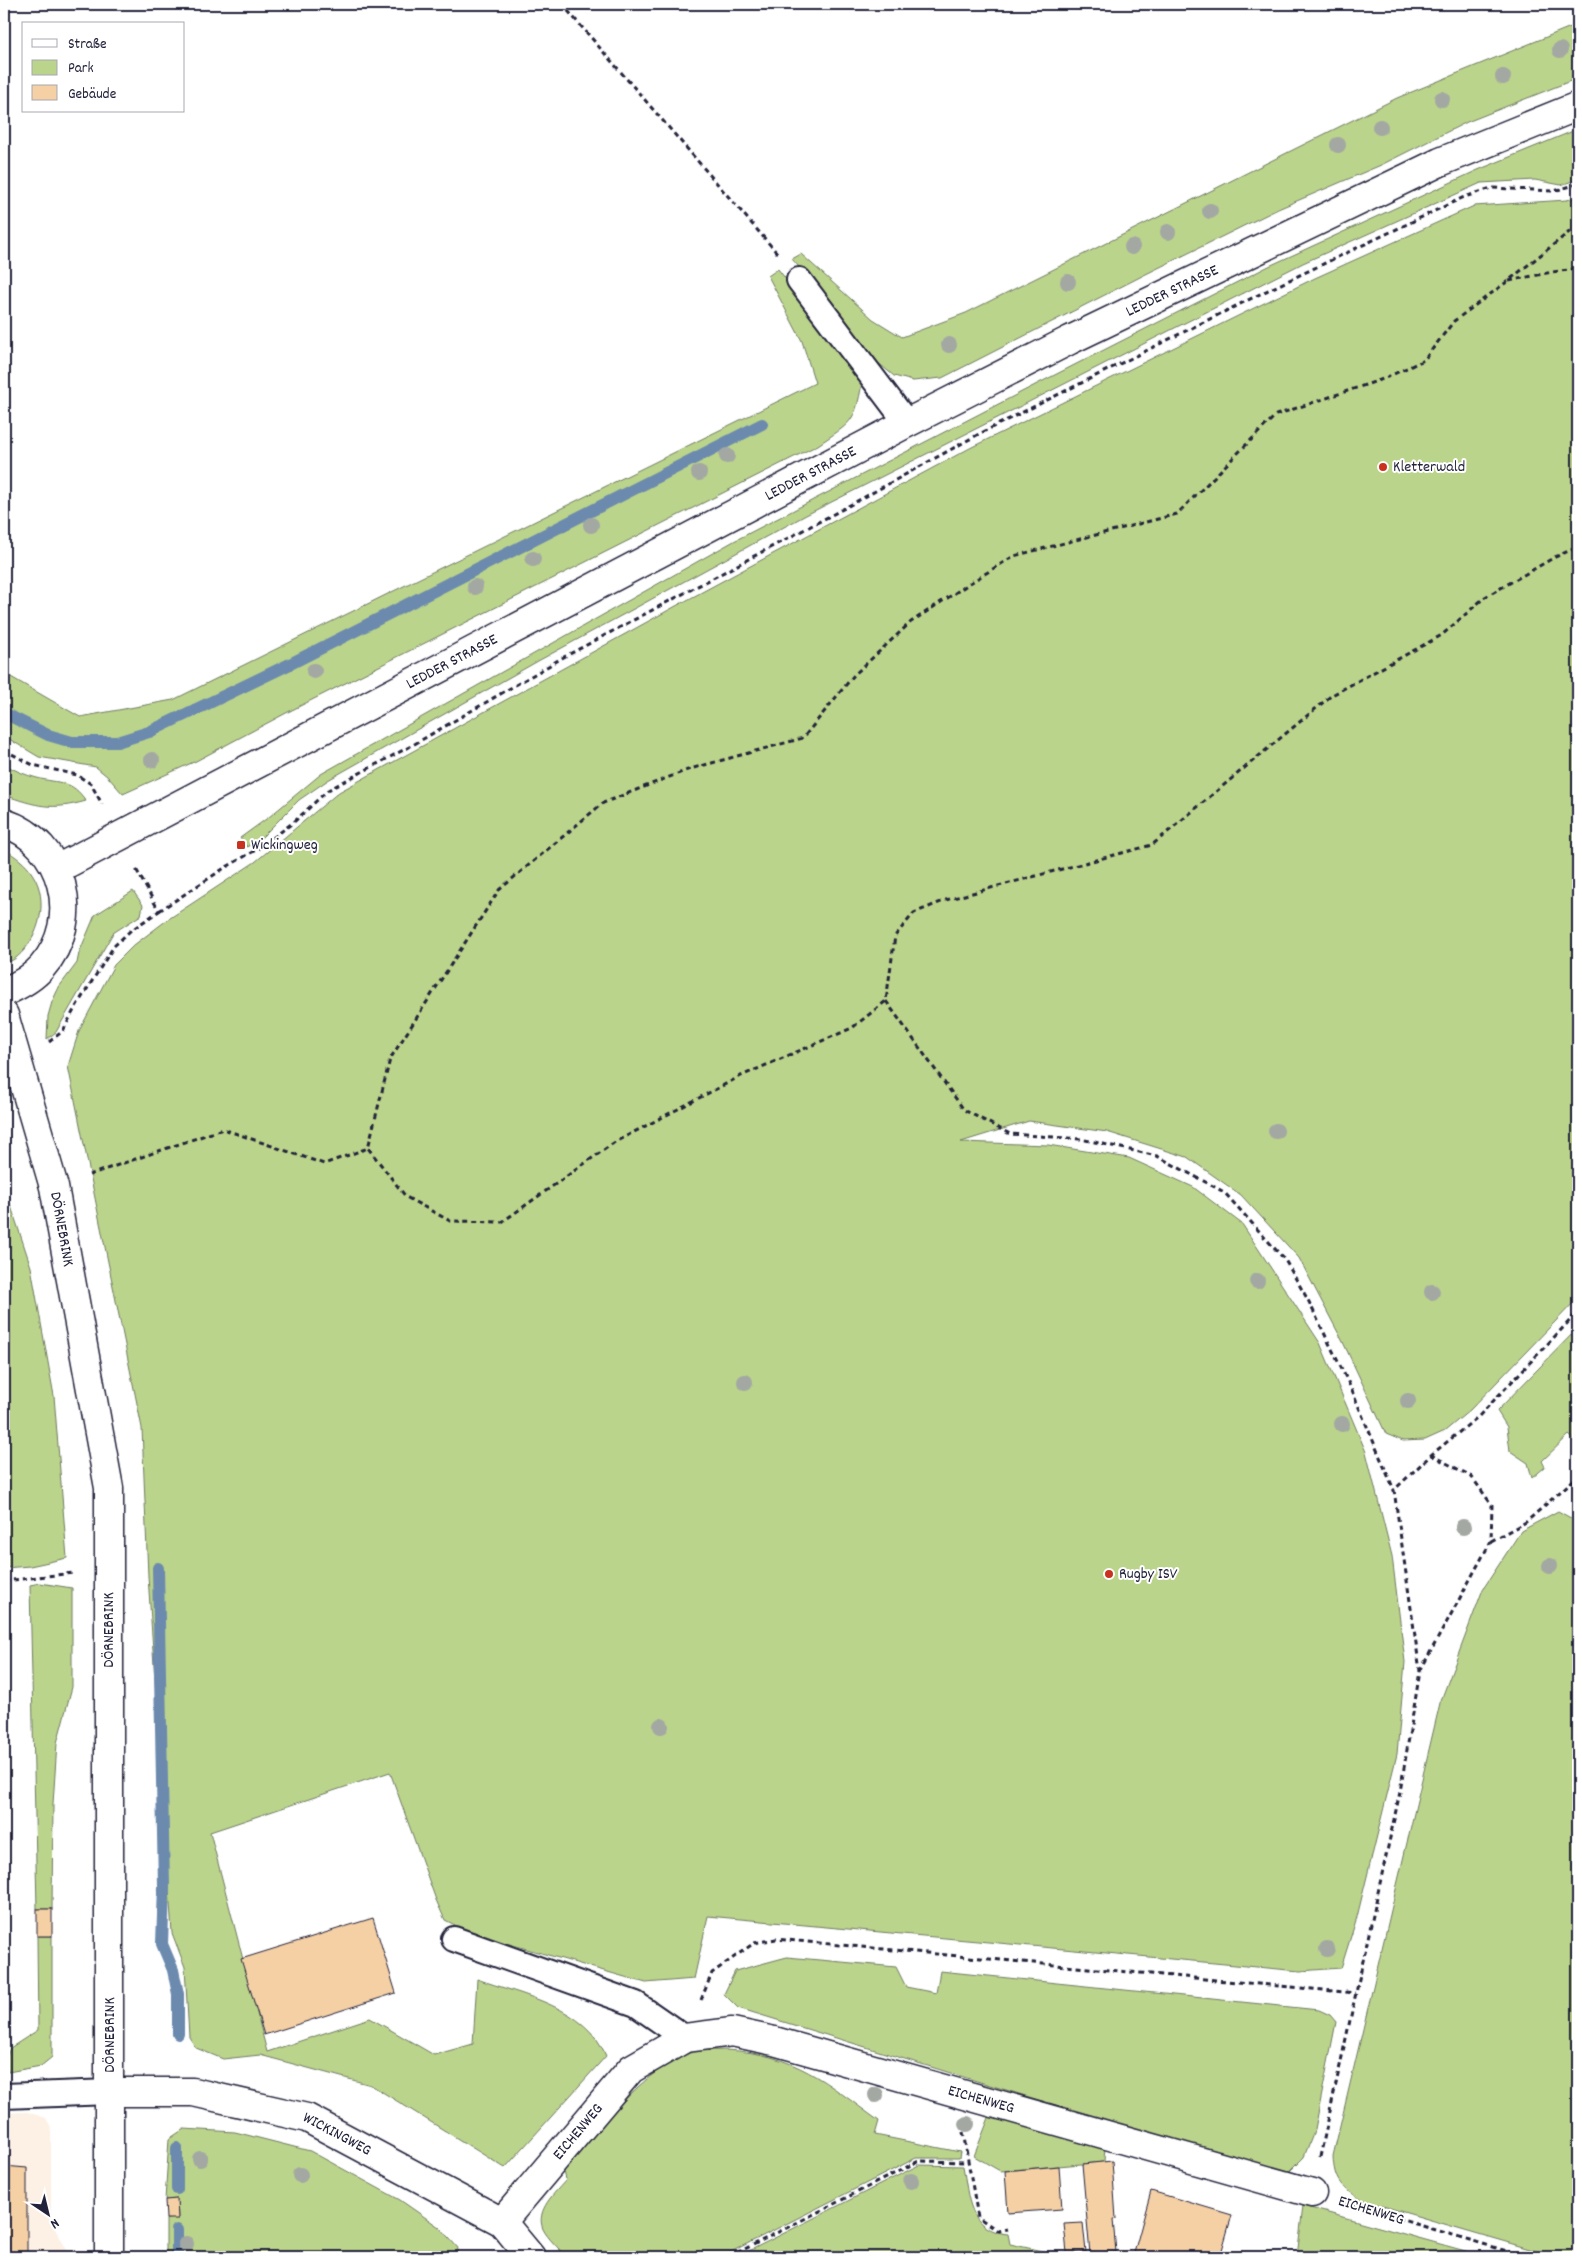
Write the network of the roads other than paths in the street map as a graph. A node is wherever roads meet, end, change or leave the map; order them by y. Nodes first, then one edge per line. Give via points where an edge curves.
1 (1578, 106) edge
2 (799, 280) road end
3 (907, 423) junction
4 (4, 823) edge
5 (57, 869) junction
6 (4, 992) edge
7 (4, 1015) edge
8 (454, 1939) dead end
9 (685, 2038) junction
10 (110, 2092) junction
11 (4, 2096) edge
12 (1312, 2193) road end
13 (502, 2222) junction
14 (109, 2257) edge
15 (531, 2257) edge

1 - 3 street, LEDDER STRASSE via 1440,162 1070,340
2 - 3 lane
3 - 5 street, LEDDER STRASSE
4 - 5 street via 17,827 40,845
5 - 6 street via 64,894 64,920 57,945 42,967 22,984
7 - 10 street, DÖRNEBRINK via 54,1187 109,1488
8 - 9 lane via 636,2004
9 - 12 street, EICHENWEG via 732,2032 774,2040
9 - 13 street, EICHENWEG via 631,2069
10 - 11 lane
10 - 13 street, WICKINGWEG via 193,2092 307,2118
10 - 14 street, DÖRNEBRINK
13 - 15 street, WICKINGWEG

